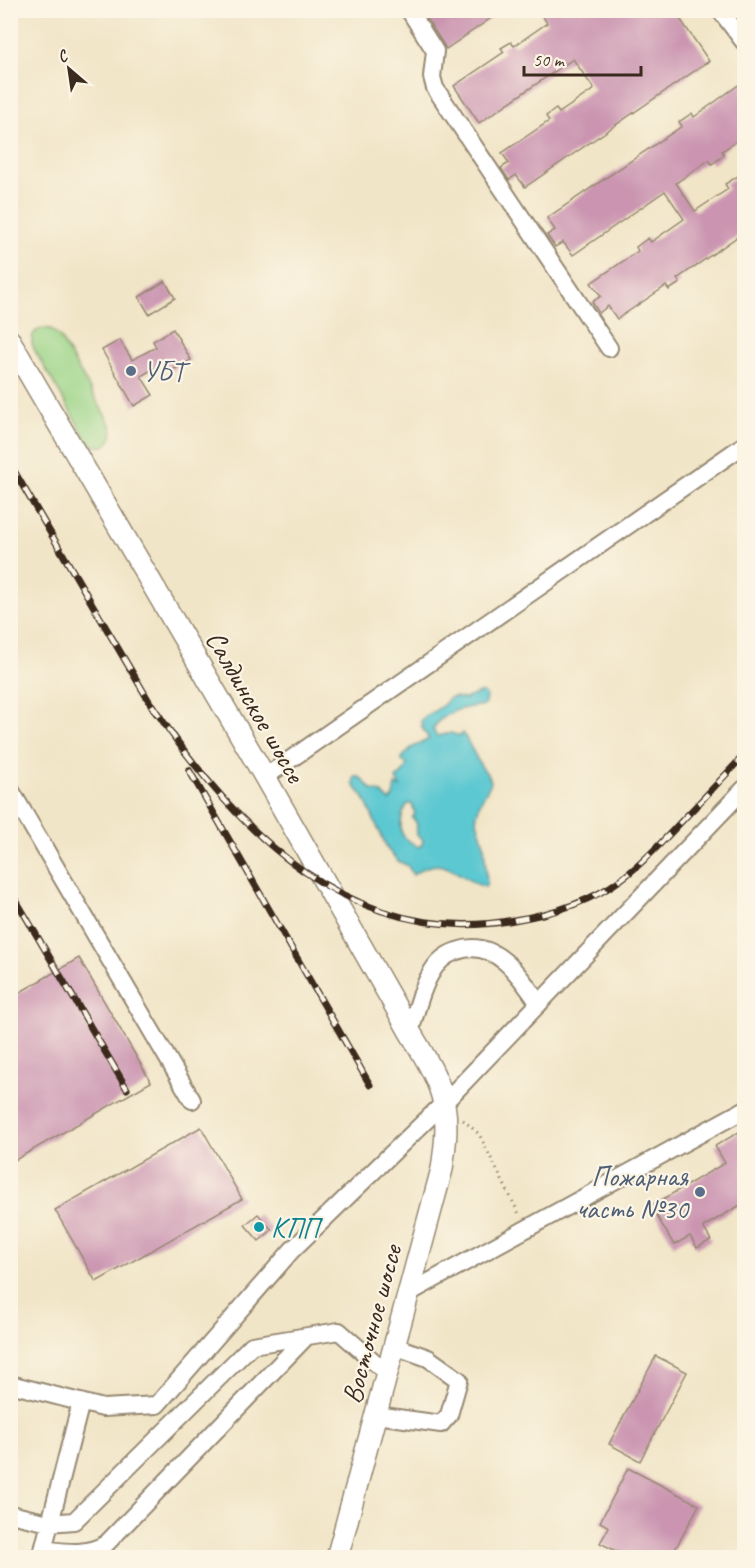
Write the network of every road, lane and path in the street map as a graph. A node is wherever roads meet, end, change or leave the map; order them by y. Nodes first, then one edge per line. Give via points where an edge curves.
1 (409, 10) edge
2 (720, 10) edge
3 (744, 42) edge
4 (10, 341) edge
5 (609, 348) dead end
6 (744, 445) edge
7 (265, 777) junction
8 (10, 789) edge
9 (744, 789) edge
10 (539, 1004) junction
11 (410, 1032) junction
12 (192, 1100) dead end
13 (444, 1103) junction
14 (744, 1110) edge
15 (527, 1229) junction
16 (407, 1294) junction
17 (306, 1337) junction
18 (394, 1346) junction
19 (387, 1373) junction
20 (10, 1383) edge
21 (81, 1402) junction
22 (376, 1414) junction
23 (10, 1514) edge
24 (49, 1523) junction
25 (42, 1553) edge
26 (337, 1557) edge

1 - 5 street via 435,51 435,88
2 - 3 street
4 - 7 main road, Салдинское шоссе
6 - 7 street
7 - 11 main road, Салдинское шоссе
8 - 12 street
9 - 10 street
10 - 11 street via 521,978 497,955 488,950 464,948 442,958 435,966
10 - 13 street
11 - 13 main road, Салдинское шоссе
13 - 15 path via 479,1134
13 - 16 main road, Восточное шоссе via 446,1137 442,1169
13 - 21 street via 292,1250 157,1405 103,1408
14 - 15 street
15 - 16 street
16 - 18 main road, Восточное шоссе
17 - 19 street via 339,1331
17 - 24 street via 252,1344 74,1521
17 - 25 street via 106,1544 81,1553
18 - 19 main road, Восточное шоссе
18 - 22 street via 428,1359 459,1380 449,1415 441,1424
19 - 22 main road, Восточное шоссе
20 - 21 street
21 - 24 street
22 - 26 main road, Восточное шоссе
23 - 24 street
24 - 25 street

